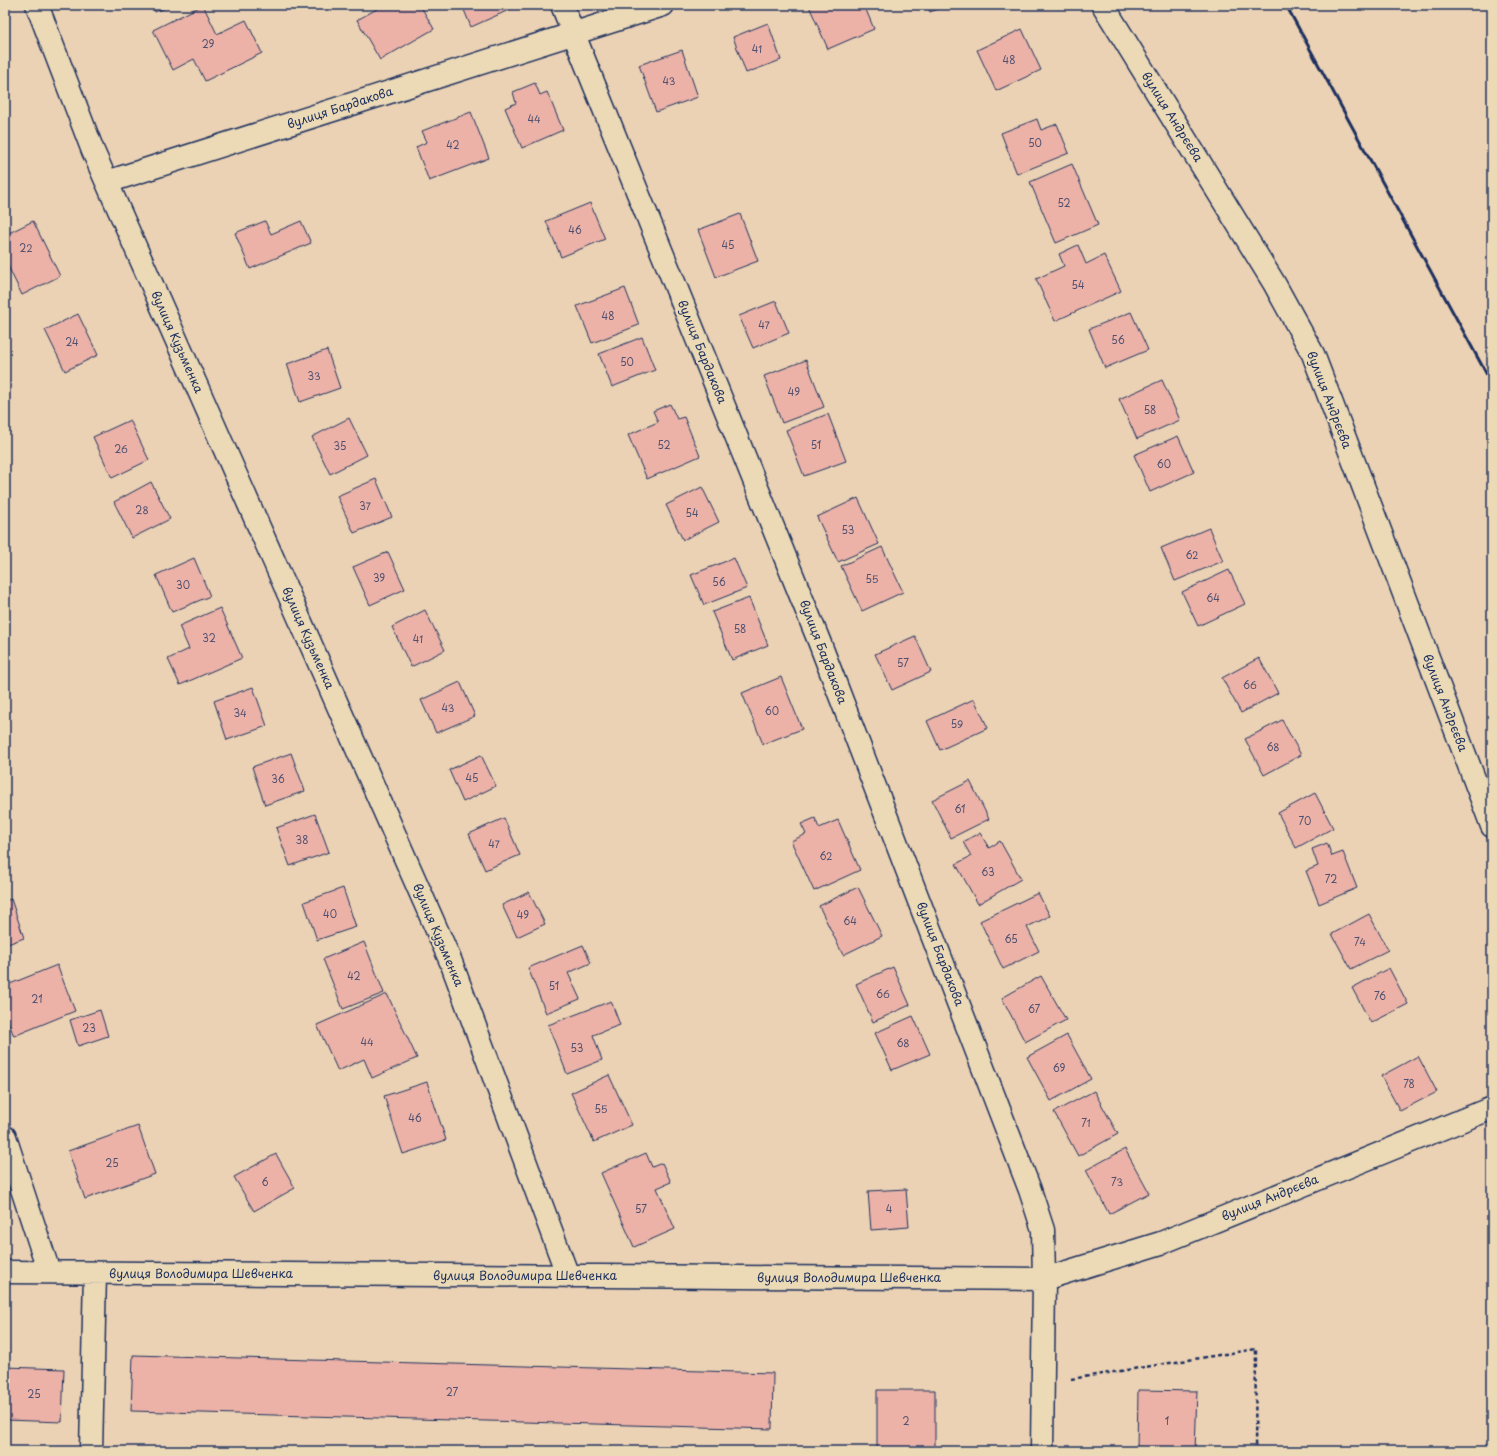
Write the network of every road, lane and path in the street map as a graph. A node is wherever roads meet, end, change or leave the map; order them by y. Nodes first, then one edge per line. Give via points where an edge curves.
1 (37, 5) edge
2 (562, 5) edge
3 (663, 5) edge
4 (1103, 5) edge
5 (574, 34) junction
6 (107, 182) junction
7 (1492, 826) edge
8 (1492, 1108) edge
9 (5, 1137) edge
10 (5, 1272) edge
11 (49, 1272) junction
12 (95, 1273) junction
13 (568, 1276) junction
14 (1044, 1279) junction
15 (1043, 1384) junction
16 (91, 1451) edge
17 (1042, 1451) edge
18 (1255, 1451) edge

1 - 6 street, вулиця Кузьменка
2 - 5 street, вулиця Бардакова
3 - 5 street
4 - 7 street, вулиця Андрєєва via 1274,284 1313,354
5 - 6 street, вулиця Бардакова
5 - 14 street, вулиця Бардакова via 819,641 1030,1190 1042,1230
6 - 13 street, вулиця Кузьменка via 451,962
8 - 14 street, вулиця Андрєєва via 1161,1243
9 - 11 street
10 - 11 street, вулиця Володимира Шевченка
11 - 12 street, вулиця Володимира Шевченка
12 - 13 street, вулиця Володимира Шевченка
12 - 16 street
13 - 14 street, вулиця Володимира Шевченка
14 - 15 street, вулиця Бардакова
15 - 17 street, вулиця Бардакова
15 - 18 path via 1256,1349

